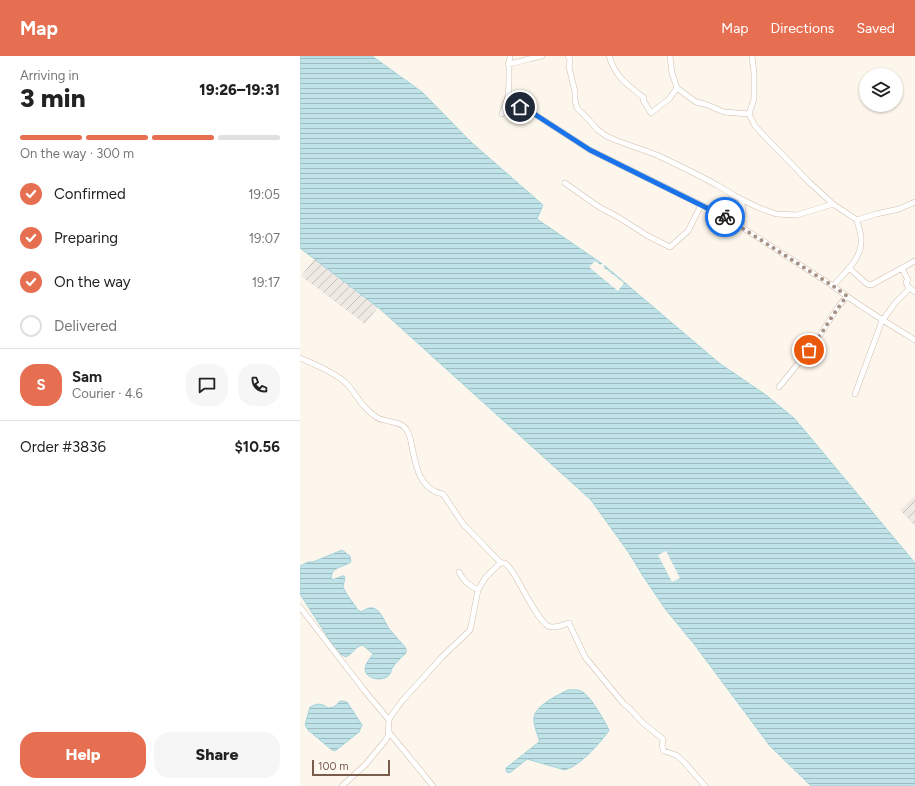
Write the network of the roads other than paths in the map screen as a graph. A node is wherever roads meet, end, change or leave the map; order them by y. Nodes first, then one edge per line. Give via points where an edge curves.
1 (510, 56) edge
2 (542, 56) edge
3 (568, 56) edge
4 (609, 56) edge
5 (670, 56) edge
6 (752, 56) edge
7 (508, 64) junction
8 (677, 88) junction
9 (508, 97) junction
10 (502, 114) dead end
11 (749, 114) junction
12 (565, 183) dead end
13 (741, 199) junction
14 (915, 202) edge
15 (833, 204) junction
16 (701, 205) junction
17 (857, 220) junction
18 (740, 227) junction
19 (915, 261) edge
20 (849, 268) junction
21 (902, 268) junction
22 (833, 286) junction
23 (910, 288) junction
24 (915, 292) edge
25 (847, 296) junction
26 (882, 321) junction
27 (915, 340) edge
28 (300, 358) edge
29 (779, 387) dead end
30 (854, 394) dead end
31 (501, 563) junction
32 (459, 572) dead end
33 (478, 590) junction
34 (300, 607) edge
35 (389, 720) junction
36 (388, 731) junction
37 (342, 786) edge
38 (433, 786) edge
39 (705, 786) edge

1 - 7 street
2 - 7 street
3 - 13 street via 577,108 598,130 615,140 657,155
4 - 8 street via 619,76 644,98 651,113
5 - 8 street
6 - 11 street via 754,99
7 - 9 street
8 - 11 street via 696,102 724,112
9 - 10 street
9 - 16 street via 590,150
11 - 15 street via 755,126
12 - 16 street via 599,207 670,247 688,231
13 - 15 street via 776,214 798,215
13 - 18 street via 743,209
14 - 17 street
15 - 17 street
16 - 18 street
17 - 20 street via 861,239 859,255
18 - 22 street
19 - 21 street
20 - 21 street via 871,285
20 - 22 street
21 - 23 street
22 - 25 street
23 - 24 street
23 - 26 street
25 - 26 street
25 - 29 street via 815,343
26 - 27 street
26 - 30 street
28 - 31 street via 344,381 364,407 377,417 404,426 409,433 414,458 423,482 432,490 443,494 463,524
31 - 33 street via 485,578
31 - 39 street via 512,570 544,622 553,627 569,623 585,657 623,703 663,739 664,751 684,762
32 - 33 street via 465,582
33 - 35 street via 470,630 413,688
34 - 35 street
35 - 36 street
36 - 37 street via 385,741 365,766
36 - 38 street

